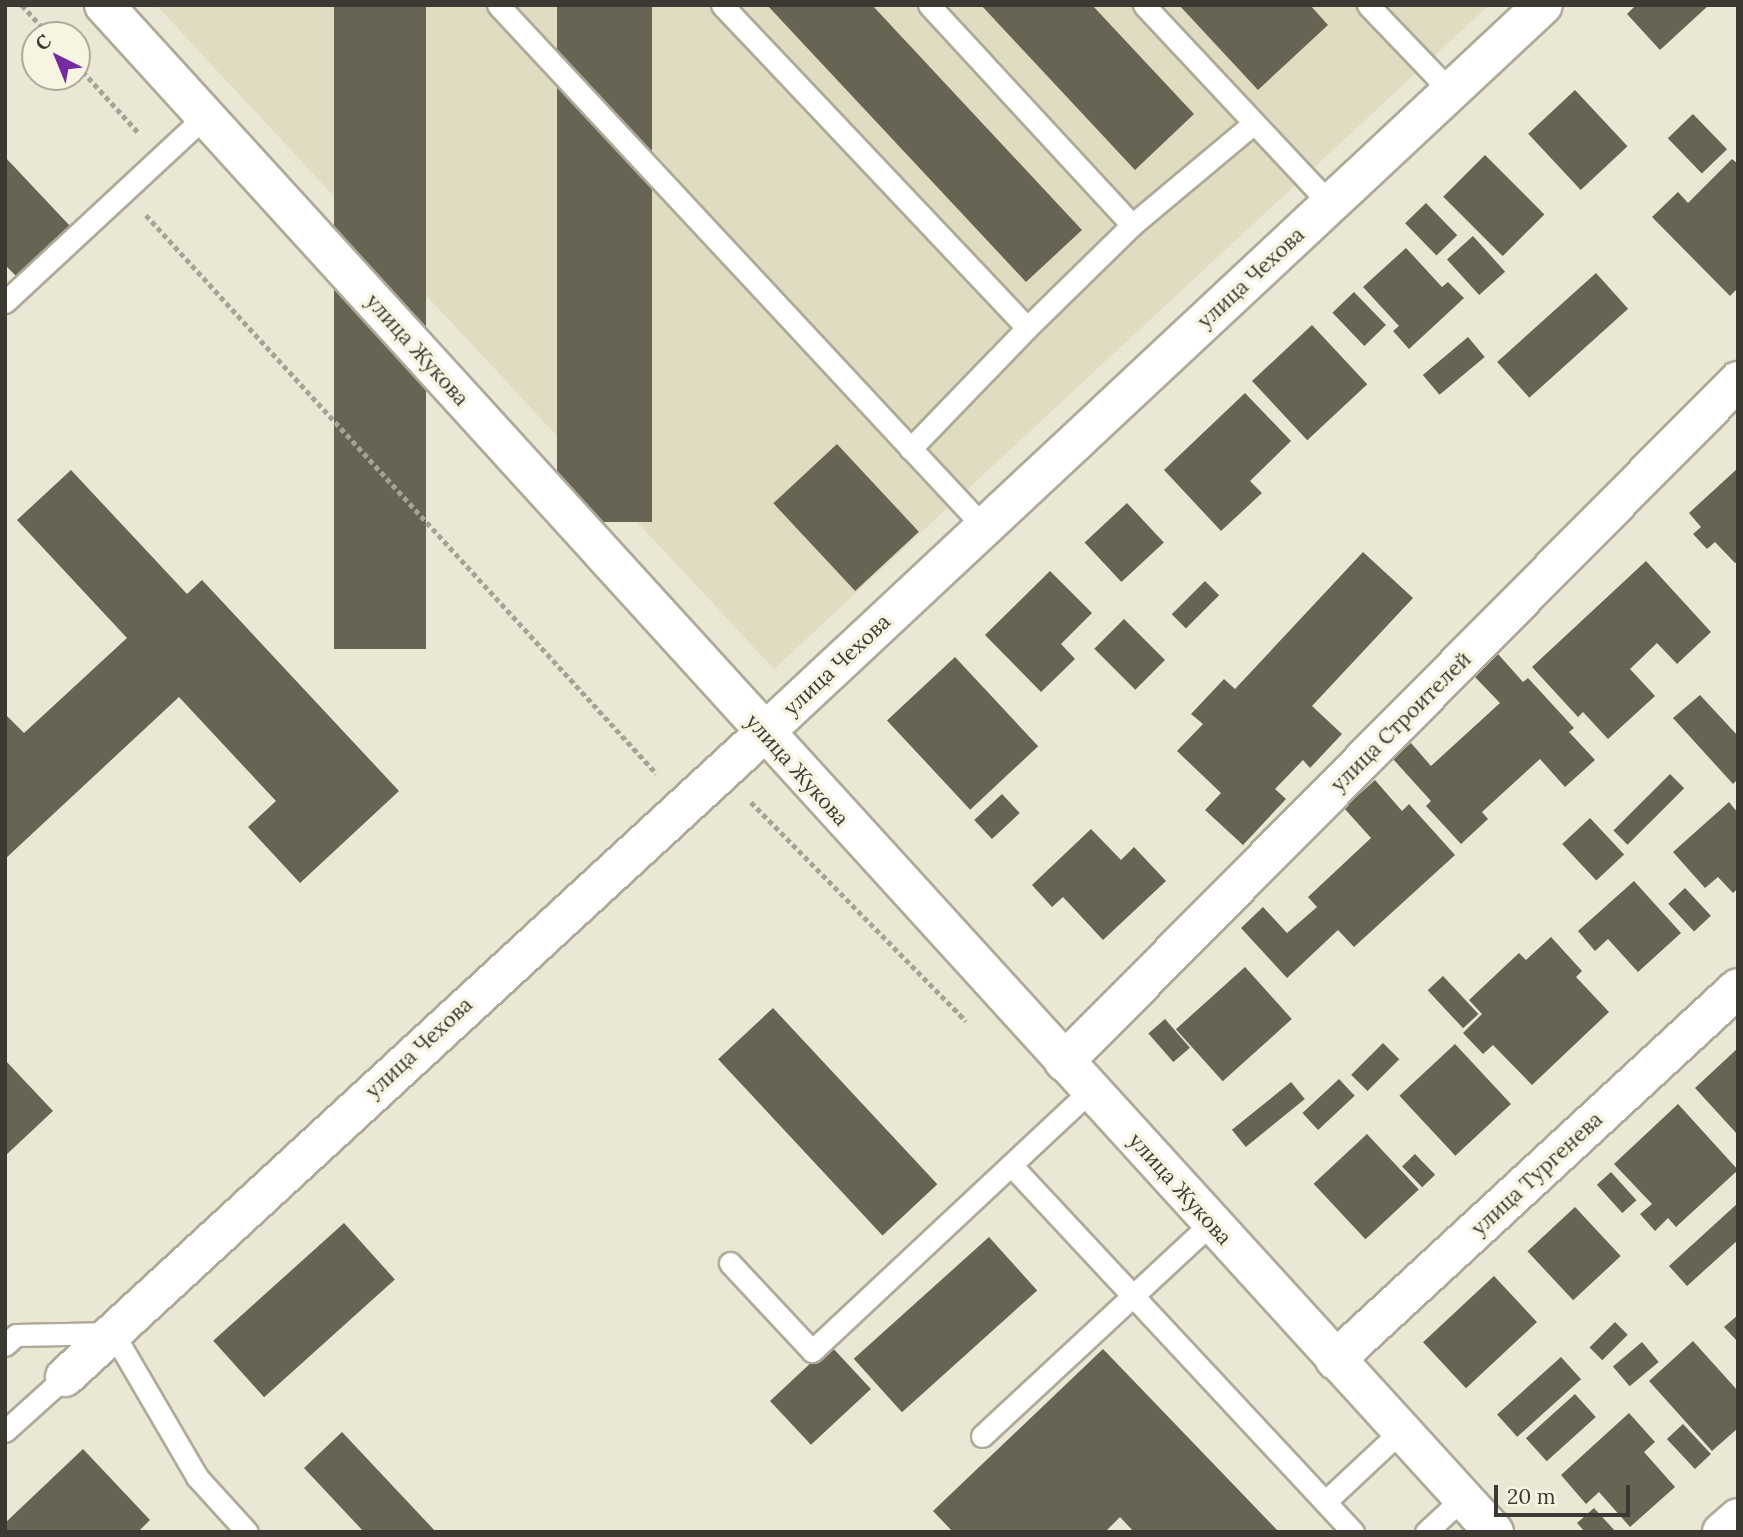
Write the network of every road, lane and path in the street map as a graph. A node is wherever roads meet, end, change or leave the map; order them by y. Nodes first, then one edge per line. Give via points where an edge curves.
1 (22, 5) edge
2 (104, 5) edge
3 (498, 5) edge
4 (722, 5) edge
5 (929, 5) edge
6 (1144, 5) edge
7 (1368, 5) edge
8 (1543, 5) edge
9 (36, 21) edge
10 (91, 80) edge
11 (1451, 92) junction
12 (205, 116) junction
13 (1254, 123) junction
14 (161, 157) junction
15 (1330, 204) junction
16 (140, 208) dead end
17 (1132, 225) junction
18 (5, 302) edge
19 (1027, 328) junction
20 (1738, 381) edge
21 (910, 449) junction
22 (984, 527) junction
23 (764, 733) junction
24 (684, 803) junction
25 (1738, 988) edge
26 (1064, 1062) junction
27 (1090, 1091) junction
28 (1011, 1165) junction
29 (1211, 1223) junction
30 (730, 1262) dead end
31 (1133, 1296) junction
32 (113, 1334) junction
33 (5, 1345) edge
34 (1335, 1360) junction
35 (65, 1377) joint
36 (5, 1431) edge
37 (1401, 1431) junction
38 (982, 1436) dead end
39 (1463, 1498) junction
40 (1325, 1502) junction
41 (1738, 1518) edge
42 (247, 1532) edge
43 (1353, 1532) edge
44 (1426, 1532) edge
45 (1494, 1532) edge
46 (1722, 1532) edge

1 - 9 path
2 - 12 street, улица Жукова
3 - 21 lane
4 - 19 lane
5 - 17 lane
6 - 13 lane
7 - 11 lane
8 - 11 street, улица Чехова
10 - 14 path
11 - 15 street, улица Чехова
12 - 14 lane
12 - 23 street, улица Жукова
13 - 15 lane
13 - 17 lane
14 - 18 lane
15 - 22 street, улица Чехова
16 - 24 path
17 - 19 lane
19 - 21 lane
20 - 26 street, улица Строителей
21 - 22 lane
22 - 23 street, улица Чехова
23 - 24 street, улица Чехова
23 - 26 street, улица Жукова
24 - 32 street, улица Чехова
25 - 34 street, улица Тургенева
26 - 27 street, улица Жукова
27 - 28 lane
27 - 29 street, улица Жукова
28 - 30 lane via 812,1351
28 - 31 lane
29 - 31 lane
29 - 34 street, улица Жукова
31 - 38 lane
31 - 40 lane
32 - 33 lane via 16,1335
32 - 35 street, улица Чехова
32 - 42 lane via 197,1477
34 - 37 street, улица Жукова
35 - 36 lane
37 - 39 street, улица Жукова
37 - 40 lane
39 - 44 lane
39 - 45 street, улица Жукова
40 - 43 lane
41 - 46 street

